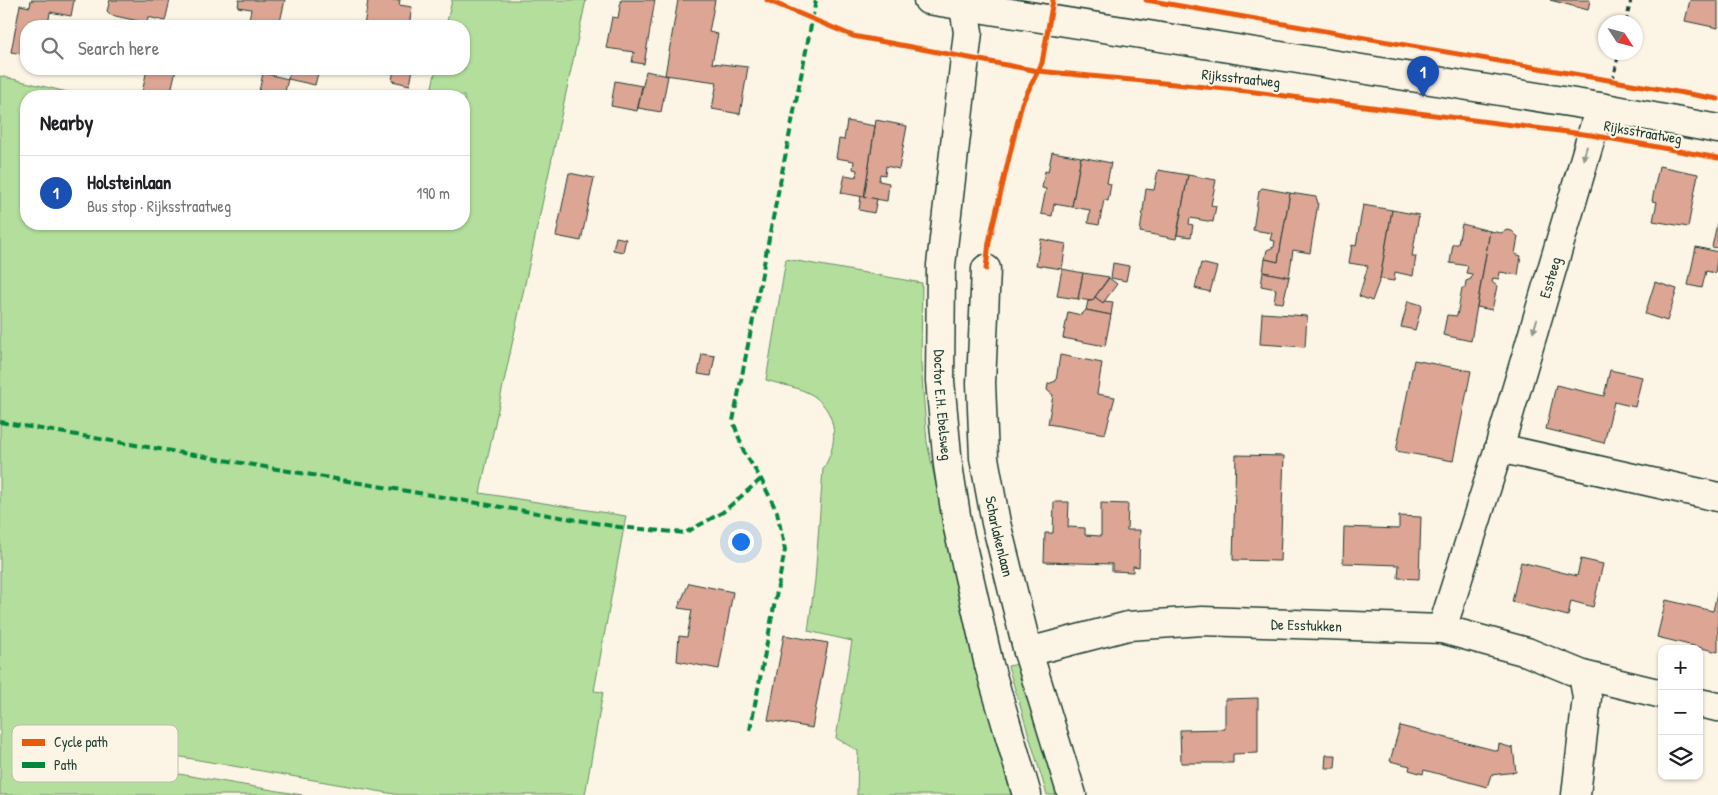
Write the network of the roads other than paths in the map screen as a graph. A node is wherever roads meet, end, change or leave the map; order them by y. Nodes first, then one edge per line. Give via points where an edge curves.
1 (928, 0) edge
2 (964, 4) edge
3 (1600, 107) junction
4 (1718, 129) edge
5 (986, 269) dead end
6 (1499, 448) junction
7 (1718, 497) edge
8 (1442, 629) junction
9 (1028, 652) junction
10 (1583, 675) junction
11 (1658, 693) edge
12 (1703, 704) edge
13 (1718, 707) edge
14 (1027, 795) edge
15 (1072, 795) edge
16 (1576, 795) edge

1 - 2 street, Rijksstraatweg
2 - 3 street, Rijksstraatweg
2 - 14 street, Doctor E.H. Ebelsweg via 968,32 941,265 939,323 944,428 958,528 986,655
3 - 4 street, Rijksstraatweg
3 -> 6 street, Essteeg
5 - 9 street, Scharlakenlaan via 981,383 984,458 996,523
6 - 7 street
6 - 8 street, Essteeg
8 - 9 street, De Esstukken via 1202,621 1128,626
8 - 10 street, De Esstukken via 1527,652
9 - 15 street, Scharlakenlaan
10 - 11 street, De Esstukken
10 - 16 street via 1587,698
12 - 13 street

